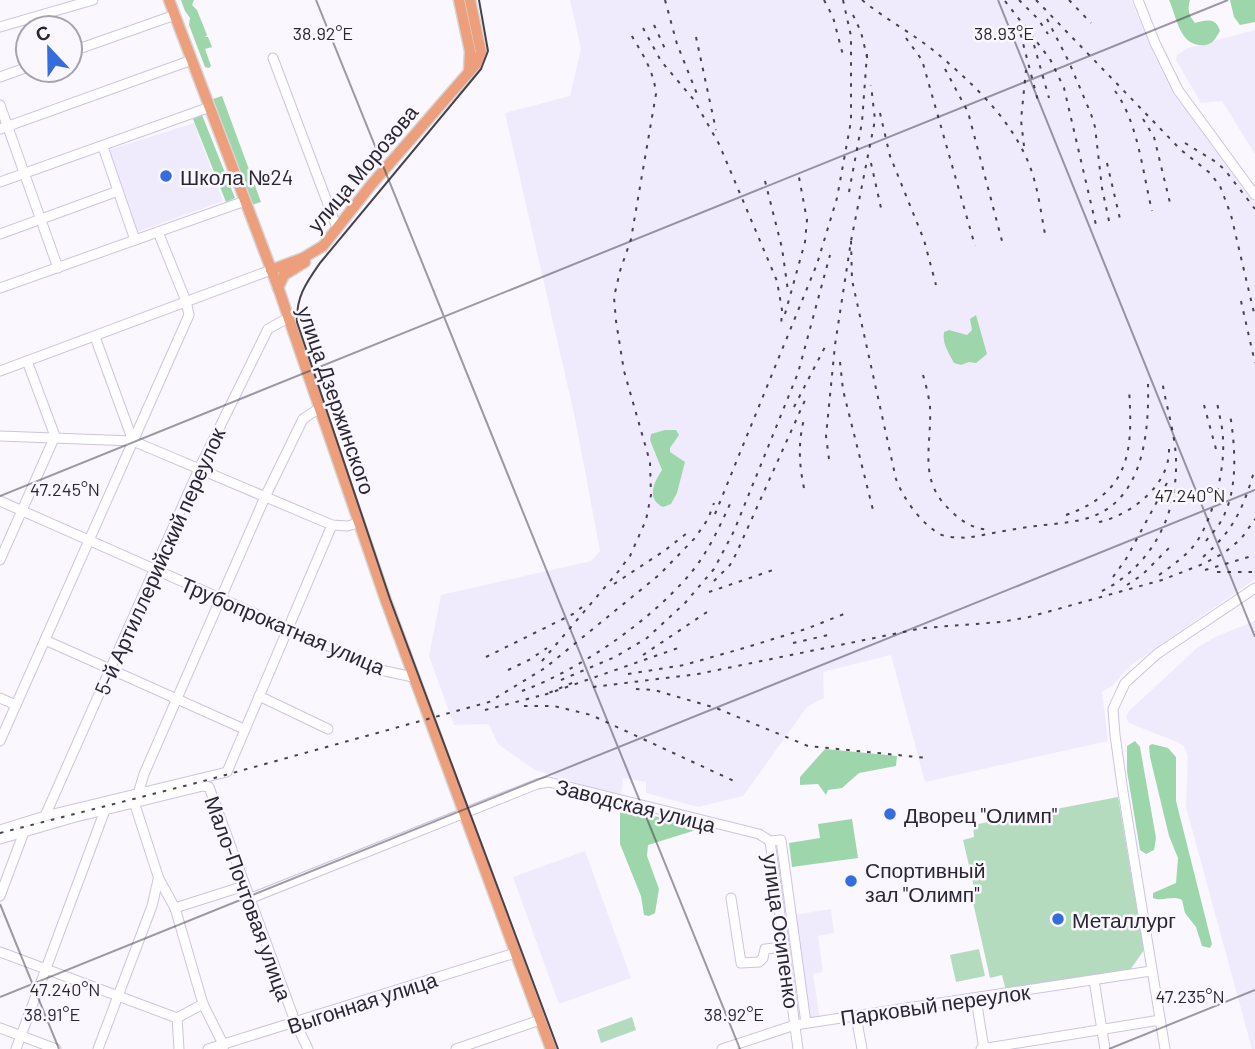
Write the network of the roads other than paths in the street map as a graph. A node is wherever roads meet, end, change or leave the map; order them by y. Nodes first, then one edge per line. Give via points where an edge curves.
1 (93, 0) edge
2 (169, 0) edge
3 (459, 0) edge
4 (470, 0) edge
5 (1138, 0) edge
6 (175, 15) junction
7 (0, 27) edge
8 (84, 47) edge
9 (273, 58) dead end
10 (192, 60) junction
11 (474, 60) junction
12 (0, 105) edge
13 (210, 107) junction
14 (4, 128) edge
15 (103, 147) junction
16 (24, 173) junction
17 (0, 182) edge
18 (118, 191) junction
19 (1255, 195) edge
20 (246, 201) junction
21 (41, 219) junction
22 (337, 228) junction
23 (158, 232) junction
24 (0, 234) edge
25 (135, 240) junction
26 (323, 246) junction
27 (58, 268) junction
28 (271, 270) junction
29 (0, 288) edge
30 (278, 288) junction
31 (186, 301) junction
32 (288, 318) junction
33 (95, 337) junction
34 (27, 361) junction
35 (0, 371) edge
36 (318, 409) junction
37 (0, 436) edge
38 (55, 436) junction
39 (133, 441) junction
40 (198, 471) junction
41 (265, 497) junction
42 (0, 502) edge
43 (22, 511) junction
44 (359, 523) junction
45 (331, 526) junction
46 (89, 541) junction
47 (0, 560) edge
48 (154, 570) junction
49 (1255, 588) edge
50 (220, 599) junction
51 (287, 629) junction
52 (45, 640) junction
53 (110, 669) junction
54 (413, 677) junction
55 (258, 696) junction
56 (0, 698) edge
57 (177, 699) junction
58 (16, 705) junction
59 (244, 729) junction
60 (328, 729) dead end
61 (0, 741) edge
62 (136, 798) junction
63 (105, 810) junction
64 (463, 814) junction
65 (45, 816) junction
66 (0, 830) edge
67 (24, 832) junction
68 (0, 839) edge
69 (770, 841) junction
70 (159, 878) junction
71 (244, 886) junction
72 (0, 896) edge
73 (731, 898) dead end
74 (248, 899) junction
75 (175, 908) junction
76 (785, 947) junction
77 (0, 952) edge
78 (515, 953) junction
79 (46, 969) junction
80 (1151, 971) junction
81 (1094, 980) junction
82 (117, 996) junction
83 (976, 999) junction
84 (203, 1004) junction
85 (856, 1016) junction
86 (177, 1018) junction
87 (540, 1020) junction
88 (1160, 1020) junction
89 (806, 1023) junction
90 (296, 1024) junction
91 (795, 1025) junction
92 (0, 1028) edge
93 (1102, 1030) junction
94 (21, 1036) junction
95 (1045, 1044) edge
96 (223, 1046) junction
97 (16, 1049) edge
98 (56, 1049) edge
99 (98, 1049) edge
100 (179, 1049) edge
101 (208, 1049) edge
102 (308, 1049) edge
103 (456, 1049) edge
104 (551, 1049) edge
105 (723, 1049) edge
106 (798, 1049) edge
107 (862, 1049) edge
108 (983, 1049) edge
109 (1105, 1049) edge
110 (1165, 1049) edge

1 - 7 street
2 - 6 main road, улица Дзержинского
3 - 11 main road
4 - 11 main road via 480,48
5 - 19 street via 1178,90
6 - 8 street
6 - 10 main road, улица Дзержинского
9 - 22 street
10 - 13 main road, улица Дзержинского
10 - 14 street
11 - 22 main road, улица Морозова via 469,72
12 - 14 street
13 - 15 street
13 - 20 main road, улица Дзержинского
14 - 16 street
15 - 16 street
15 - 18 street
16 - 17 street
16 - 21 street
18 - 21 street
18 - 25 street
20 - 23 street
20 - 28 main road, улица Дзержинского
21 - 24 street
21 - 27 street
22 - 26 main road, улица Морозова
23 - 25 street
23 - 31 street
25 - 27 street
26 - 28 main road, улица Морозова
26 - 30 main road via 284,275
27 - 29 street
28 - 30 main road, улица Дзержинского
28 - 31 street
30 - 32 main road, улица Дзержинского
31 - 33 street
31 - 39 street via 189,315
32 - 36 main road, улица Дзержинского
32 - 40 street, 5-й Артиллерийский переулок via 268,329
33 - 34 street
33 - 39 street
34 - 35 street
34 - 38 street
36 - 41 street via 303,419
36 - 44 main road, улица Дзержинского
37 - 38 street
38 - 39 street
38 - 43 street
39 - 40 street
39 - 46 street
40 - 41 street
40 - 48 street, 5-й Артиллерийский переулок
41 - 45 street
41 - 50 street
42 - 43 street, Трубопрокатная улица
43 - 46 street, Трубопрокатная улица
43 - 47 street
44 - 45 street
44 - 54 main road, улица Дзержинского
45 - 51 street, Мало-Почтовая улица
46 - 48 street, Трубопрокатная улица
46 - 52 street
48 - 50 street, Трубопрокатная улица
48 - 53 street, 5-й Артиллерийский переулок
49 - 80 street via 1157,654 1125,683 1115,702 1115,735
50 - 51 street, Трубопрокатная улица
50 - 57 street
51 - 54 street, Трубопрокатная улица via 385,671
51 - 55 street, Мало-Почтовая улица
52 - 53 street
52 - 58 street
53 - 57 street
53 - 65 street, 5-й Артиллерийский переулок
54 - 64 main road, улица Дзержинского
55 - 59 street, Мало-Почтовая улица
55 - 60 street
56 - 58 street
57 - 59 street
57 - 62 street
58 - 61 street
59 - 62 street, Мало-Почтовая улица via 226,772
62 - 63 street
62 - 65 street
62 - 70 street
62 - 71 street, Мало-Почтовая улица via 206,786 212,790
63 - 67 street
63 - 79 street
64 - 69 street, Заводская улица via 549,782 759,834
64 - 74 street
64 - 78 main road, улица Дзержинского
65 - 66 street
67 - 68 street
67 - 72 street
69 - 76 street, улица Осипенко
69 - 89 street, улица Осипенко via 781,840
70 - 75 street
70 - 82 street
71 - 74 street, Мало-Почтовая улица
71 - 75 street
73 - 76 street via 741,963 760,962 765,949
74 - 90 street, Мало-Почтовая улица
75 - 84 street
76 - 91 street, улица Осипенко
77 - 79 street
78 - 87 main road, улица Дзержинского
78 - 90 street, Выгонная улица
79 - 82 street
79 - 94 street
80 - 81 street, Парковый переулок
80 - 88 street
81 - 83 street, Парковый переулок
81 - 93 street
82 - 86 street
82 - 99 street
83 - 85 street, Парковый переулок
83 - 108 street
84 - 86 street
84 - 96 street
85 - 89 street, Парковый переулок
85 - 107 street
86 - 100 street
87 - 103 street
87 - 104 main road, улица Дзержинского
88 - 93 street
88 - 110 street
89 - 91 street, Парковый переулок
90 - 96 street, Выгонная улица
90 - 102 street, Мало-Почтовая улица
91 - 105 street, Парковый переулок
91 - 106 street, улица Осипенко
92 - 94 street
93 - 95 street
93 - 109 street
94 - 97 street
94 - 98 street
95 - 108 street
96 - 101 street, Выгонная улица

